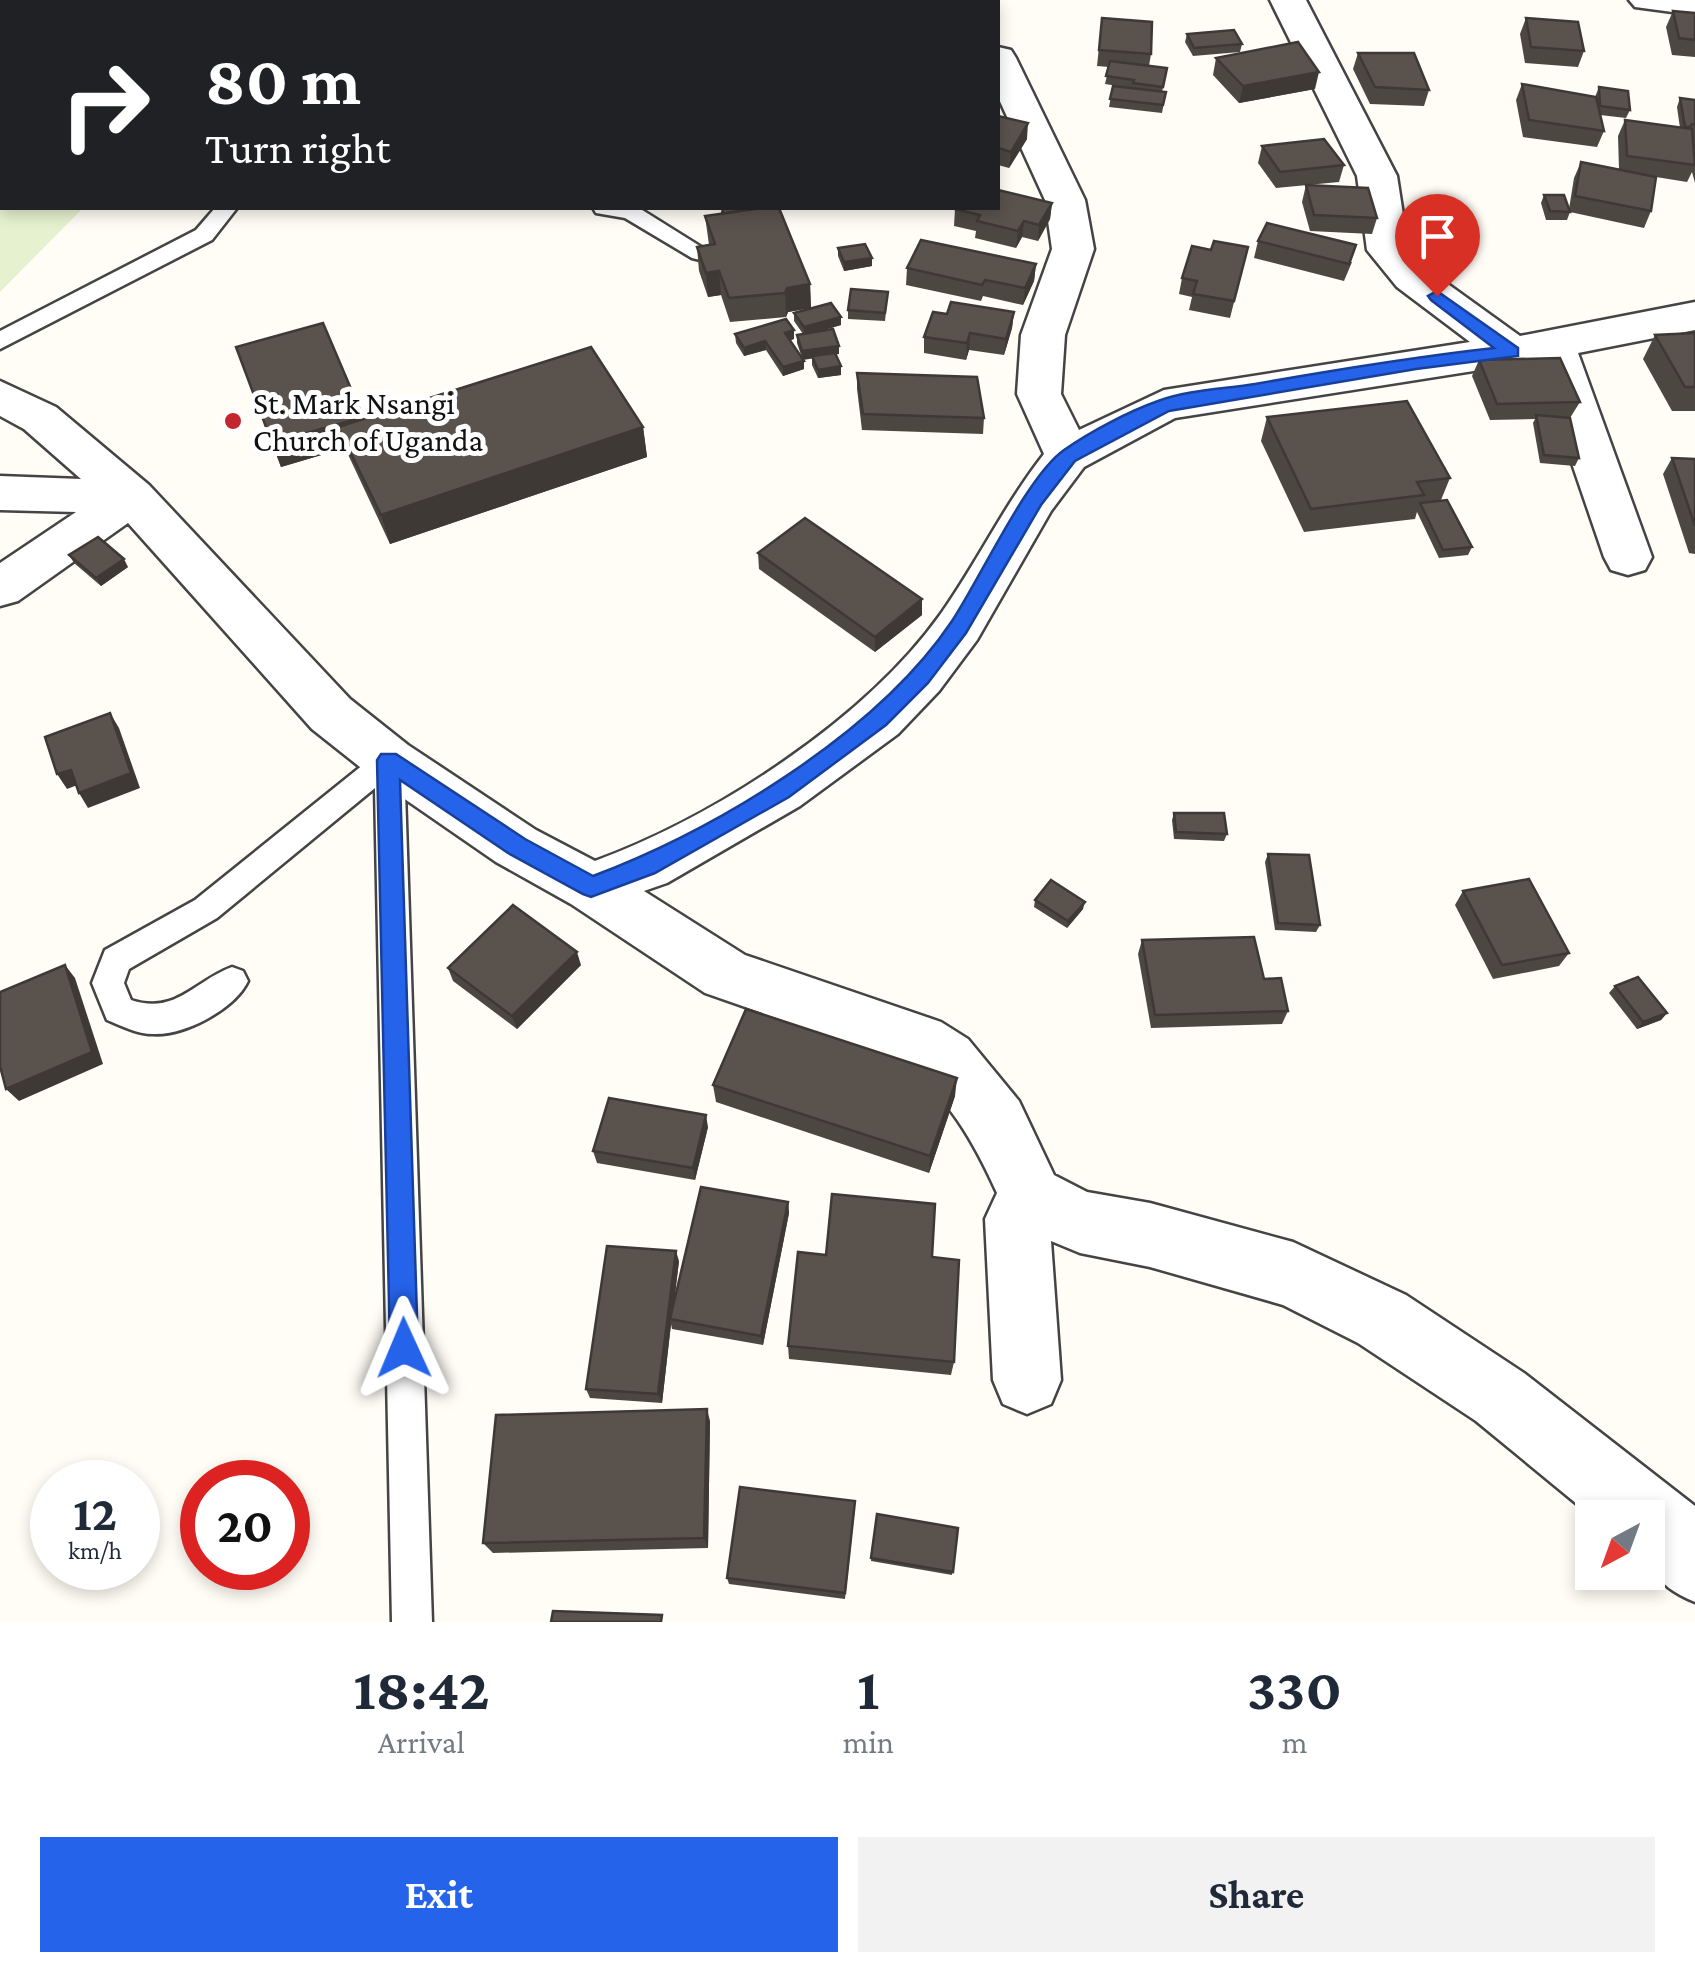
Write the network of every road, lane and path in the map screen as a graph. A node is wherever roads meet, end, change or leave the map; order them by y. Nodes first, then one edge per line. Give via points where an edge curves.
1 (1288, 0) edge
2 (1647, 0) edge
3 (1695, 4) edge
4 (1000, 62) edge
5 (224, 210) edge
6 (618, 210) edge
7 (700, 253) edge
8 (1695, 316) edge
9 (0, 341) edge
10 (1533, 348) junction
11 (0, 396) edge
12 (1068, 456) junction
13 (0, 493) edge
14 (132, 497) junction
15 (1628, 557) dead end
16 (0, 588) edge
17 (388, 760) junction
18 (591, 887) junction
19 (232, 980) dead end
20 (1031, 1197) junction
21 (1028, 1380) dead end
22 (1695, 1565) edge
23 (412, 1622) edge

1 - 10 street via 1377,176 1388,250 1412,278
2 - 3 street
4 - 12 street via 1068,216 1073,248 1043,336 1039,394
5 - 9 lane via 204,235
6 - 7 lane
8 - 10 street
10 - 12 street via 1164,405
10 - 15 street
11 - 14 street via 40,418
12 - 18 street via 958,628 878,719 733,820
13 - 14 street
14 - 16 street
14 - 17 street via 331,714
17 - 18 street via 516,846
17 - 19 lane via 206,909 116,960 108,983 119,1010 143,1022 171,1020
17 - 23 lane
18 - 20 street via 726,975 920,1042 946,1058 997,1122
20 - 21 street via 1017,1218
20 - 22 street via 1080,1222 1293,1275 1382,1319 1500,1397 1673,1535

